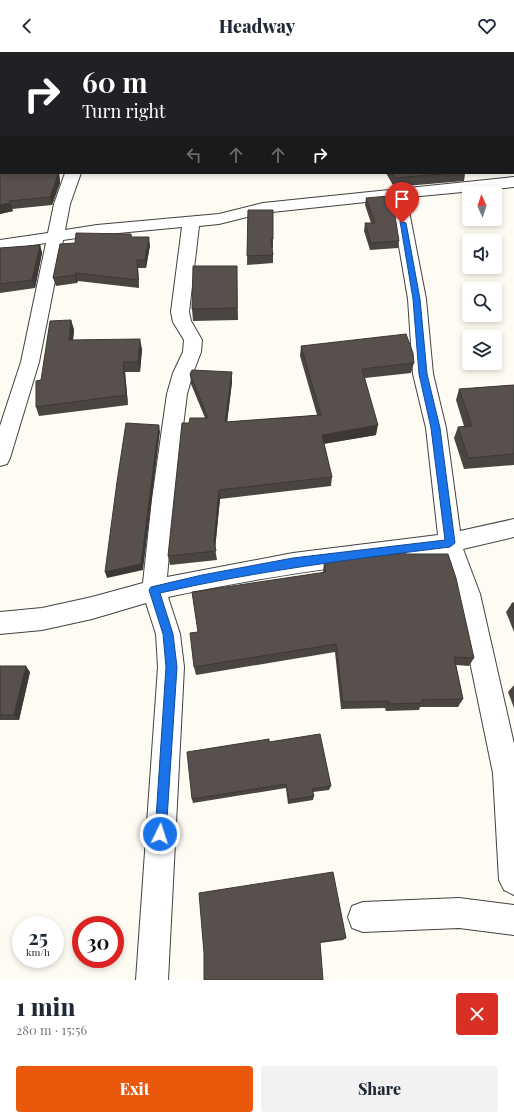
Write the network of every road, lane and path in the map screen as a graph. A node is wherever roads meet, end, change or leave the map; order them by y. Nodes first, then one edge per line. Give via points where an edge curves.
1 (73, 174) edge
2 (514, 182) edge
3 (402, 194) junction
4 (191, 222) junction
5 (55, 236) junction
6 (0, 245) edge
7 (0, 458) edge
8 (514, 528) edge
9 (450, 543) junction
10 (154, 590) junction
11 (0, 623) edge
12 (514, 880) edge
13 (363, 917) dead end
14 (514, 920) edge
15 (152, 980) edge

1 - 5 street via 62,204
2 - 3 street
3 - 4 street via 263,208 219,219
3 - 9 street via 401,211 417,299 423,374 436,428
4 - 5 street
4 - 10 street via 180,312 182,322 190,333 192,352 177,394
5 - 6 street
5 - 7 street via 30,362
8 - 9 street
9 - 10 street via 293,563
9 - 12 street via 468,594 507,773
10 - 11 street via 92,608
10 - 15 street via 168,634 171,667
13 - 14 street via 458,913

